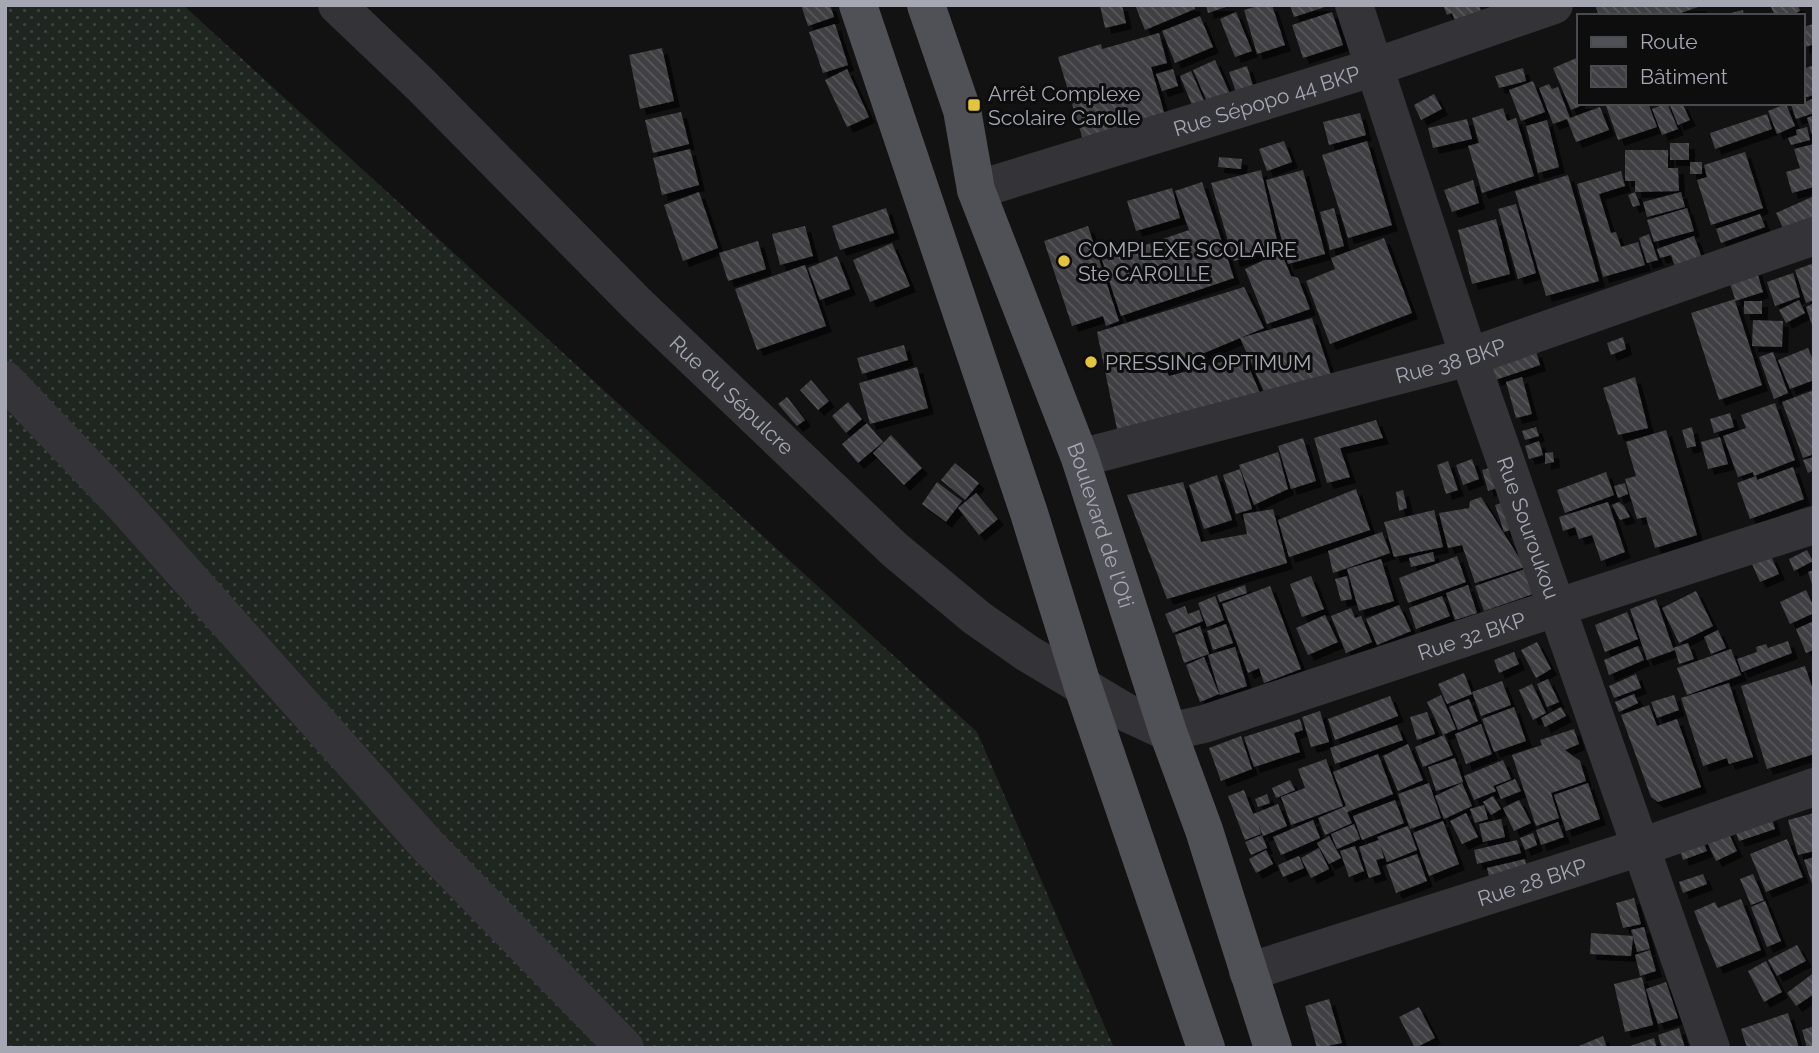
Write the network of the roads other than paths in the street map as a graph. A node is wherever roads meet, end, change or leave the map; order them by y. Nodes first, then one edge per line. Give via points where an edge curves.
1 (337, 5) edge
2 (858, 5) edge
3 (926, 5) edge
4 (1354, 5) edge
5 (1554, 5) edge
6 (1375, 67) junction
7 (976, 190) junction
8 (1814, 236) edge
9 (1469, 357) junction
10 (5, 380) edge
11 (1080, 458) junction
12 (1814, 526) edge
13 (1558, 607) junction
14 (1082, 684) junction
15 (1168, 732) junction
16 (1814, 787) edge
17 (1641, 847) junction
18 (1248, 972) junction
19 (625, 1048) edge
20 (1206, 1048) edge
21 (1273, 1048) edge
22 (1711, 1048) edge

1 - 14 street, Rue du Sépulcre via 637,304 895,550 977,618
2 - 14 main road
3 - 7 main road, Boulevard de l'Oti via 962,110
4 - 6 street, Rue Souroukou
5 - 6 street, Rue Sépopo 44 BKP
6 - 7 street, Rue Sépopo 44 BKP
6 - 9 street, Rue Souroukou
7 - 11 main road, Boulevard de l'Oti
8 - 9 street, Rue 38 BKP
9 - 11 street, Rue 38 BKP
9 - 13 street, Rue Souroukou
10 - 19 street via 123,504 428,846
11 - 15 main road, Boulevard de l'Oti
12 - 13 street, Rue 32 BKP
13 - 15 street, Rue 32 BKP
13 - 17 street, Rue Souroukou
14 - 15 street, Rue du Sépulcre
14 - 20 main road
15 - 18 main road, Boulevard de l'Oti
16 - 17 street, Rue 28 BKP
17 - 18 street, Rue 28 BKP
17 - 22 street, Rue Souroukou
18 - 21 main road, Boulevard de l'Oti

